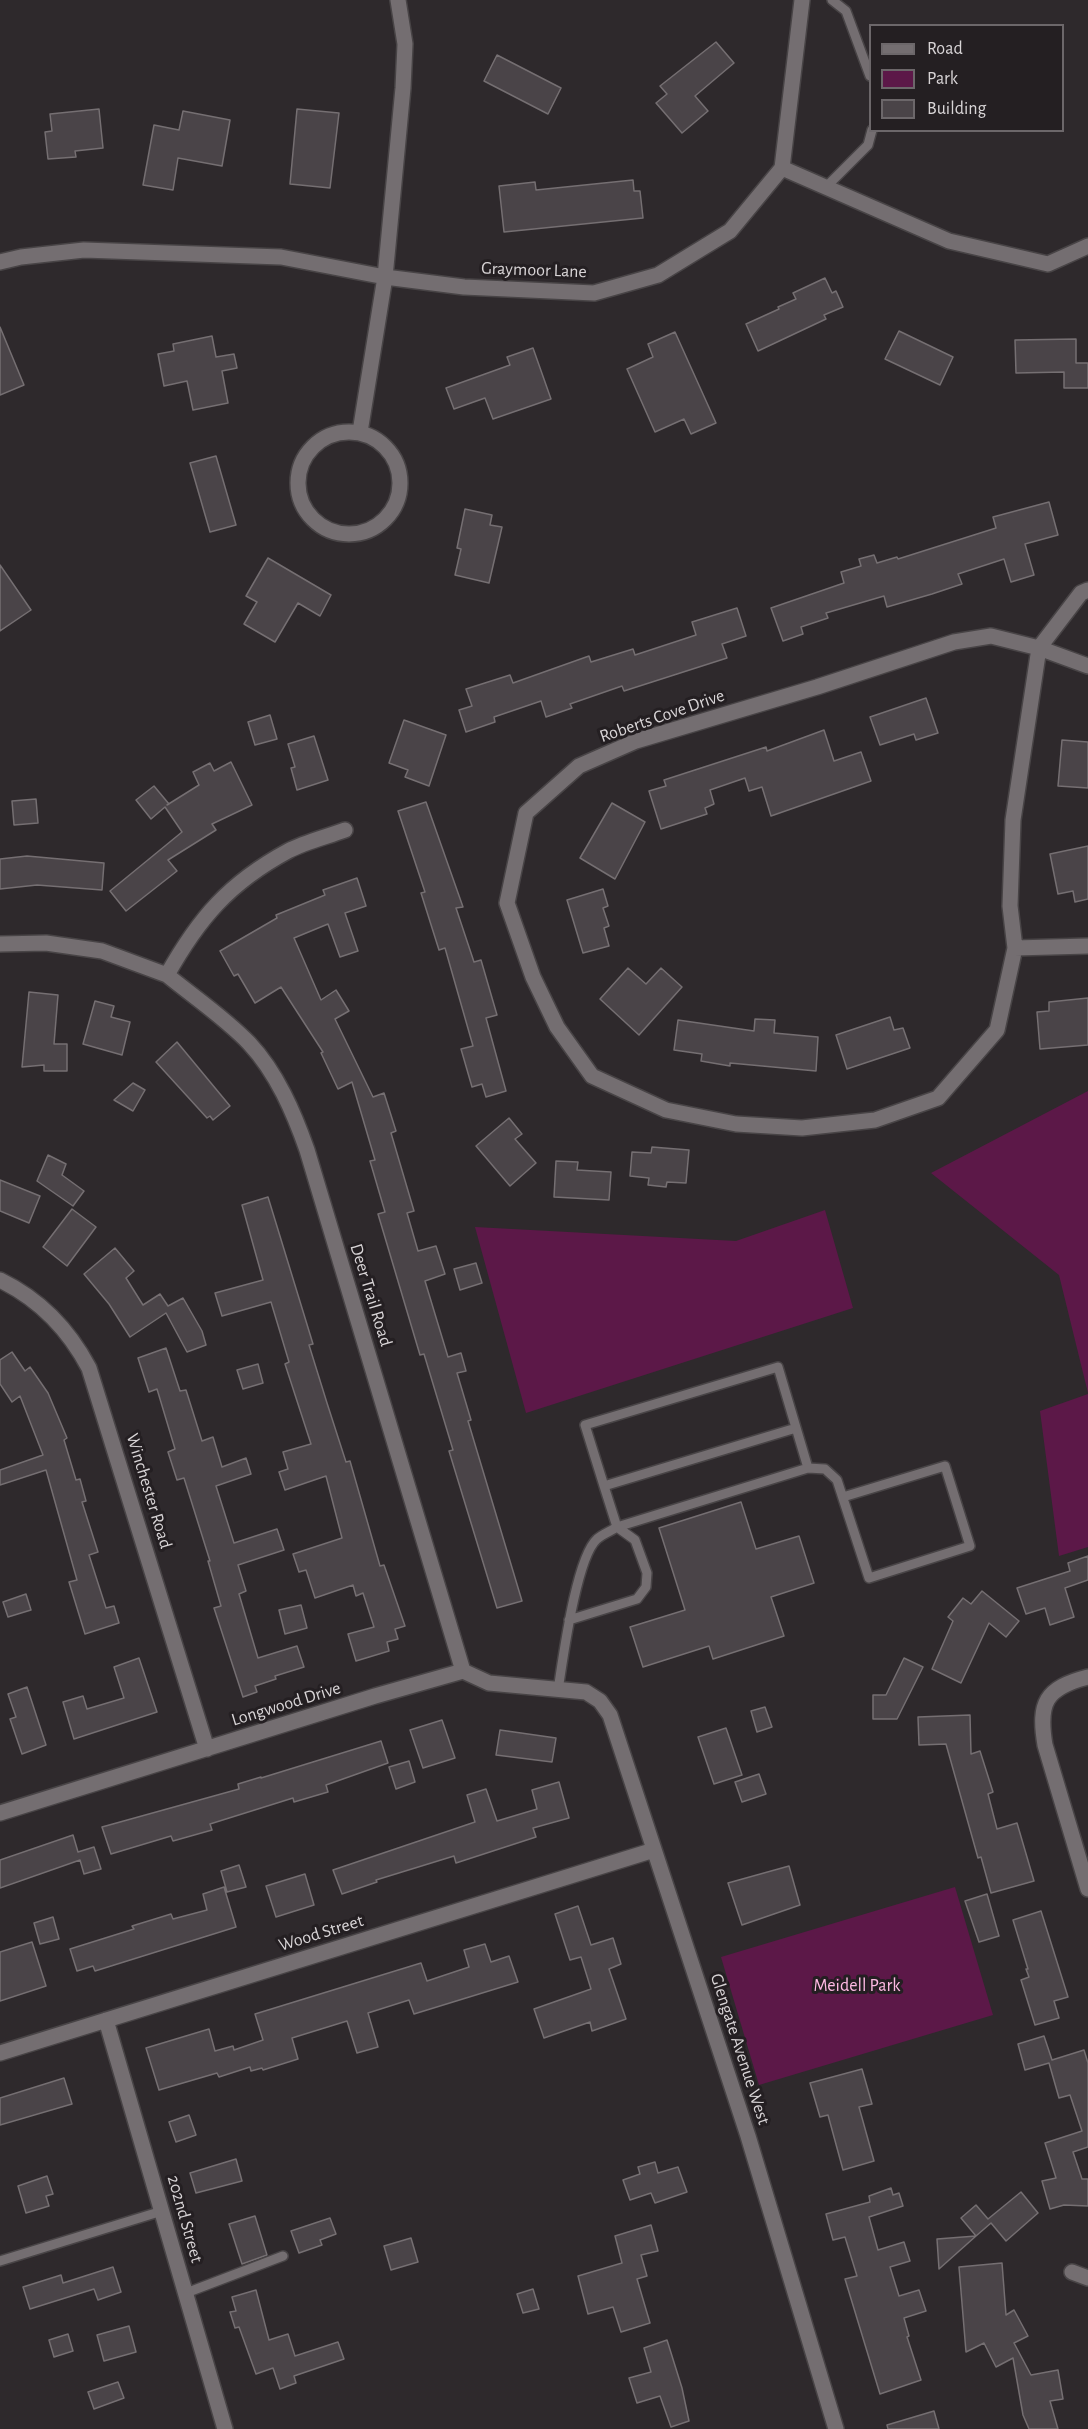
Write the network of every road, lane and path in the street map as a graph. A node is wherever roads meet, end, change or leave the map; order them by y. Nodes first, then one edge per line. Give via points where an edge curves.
1 (398, 0) edge
2 (802, 0) edge
3 (832, 0) edge
4 (869, 73) edge
5 (871, 132) edge
6 (782, 168) junction
7 (826, 187) junction
8 (1088, 246) edge
9 (0, 262) edge
10 (385, 277) junction
11 (360, 432) junction
12 (1088, 590) edge
13 (1039, 648) junction
14 (1088, 666) edge
15 (345, 830) dead end
16 (0, 944) edge
17 (1088, 946) edge
18 (1015, 948) junction
19 (166, 975) junction
20 (0, 1280) edge
21 (796, 1428) junction
22 (808, 1468) junction
23 (604, 1486) junction
24 (843, 1497) junction
25 (617, 1527) junction
26 (569, 1620) junction
27 (463, 1671) junction
28 (1088, 1677) edge
29 (558, 1690) junction
30 (207, 1749) junction
31 (0, 1813) edge
32 (654, 1850) junction
33 (1088, 1889) edge
34 (106, 2020) junction
35 (0, 2053) edge
36 (162, 2211) junction
37 (283, 2256) dead end
38 (0, 2261) edge
39 (1072, 2272) dead end
40 (1088, 2277) edge
41 (186, 2292) junction
42 (225, 2429) edge
43 (836, 2429) edge

1 - 10 street via 405,44 403,88
2 - 6 street
3 - 4 lane via 846,11
5 - 7 lane via 868,145
6 - 7 street
6 - 10 street, Graymoor Lane via 730,231 658,275 605,290 527,291
7 - 8 street via 948,242 1048,264
9 - 10 street, Graymoor Lane via 84,250 281,257
10 - 11 street
11 - 11 street via 390,451 398,467 400,485 387,517 374,528 357,534 339,534 311,518 297,488 298,472 314,444 328,435
12 - 13 street, Roberts Cove Drive
13 - 14 street
13 - 18 street, Roberts Cove Drive via 1013,820 1010,906
13 - 18 street, Roberts Cove Drive via 991,636 954,642 636,741 579,766 526,813 507,903 533,977 557,1027 592,1076 666,1110 736,1124 802,1128 875,1120 938,1098 997,1030
15 - 19 street via 289,850 245,879 209,911
16 - 19 street, Deer Trail Road via 46,943 102,951
17 - 18 street
19 - 27 street, Deer Trail Road via 251,1045 297,1122
20 - 30 street, Winchester Road via 52,1316 89,1368
21 - 22 lane
21 - 23 lane
21 - 23 lane via 778,1367 585,1425
22 - 24 lane via 825,1469 837,1480
22 - 25 lane
23 - 25 lane
24 - 24 lane via 869,1578 970,1546 945,1466
25 - 26 lane via 596,1539 588,1553
25 - 26 lane via 635,1540 647,1573 646,1587 637,1599
26 - 29 lane
27 - 29 street via 489,1683
27 - 30 street, Longwood Drive
28 - 33 street via 1063,1685 1046,1699 1041,1722
29 - 32 street, Glengate Avenue West via 586,1692 600,1701 610,1715
30 - 31 street, Longwood Drive
32 - 34 street, Wood Street
32 - 43 street, Glengate Avenue West via 748,2136
34 - 35 street, Wood Street
34 - 36 street, 202nd Street
36 - 38 lane
36 - 41 street, 202nd Street
37 - 41 lane
39 - 40 street
41 - 42 street, 202nd Street

